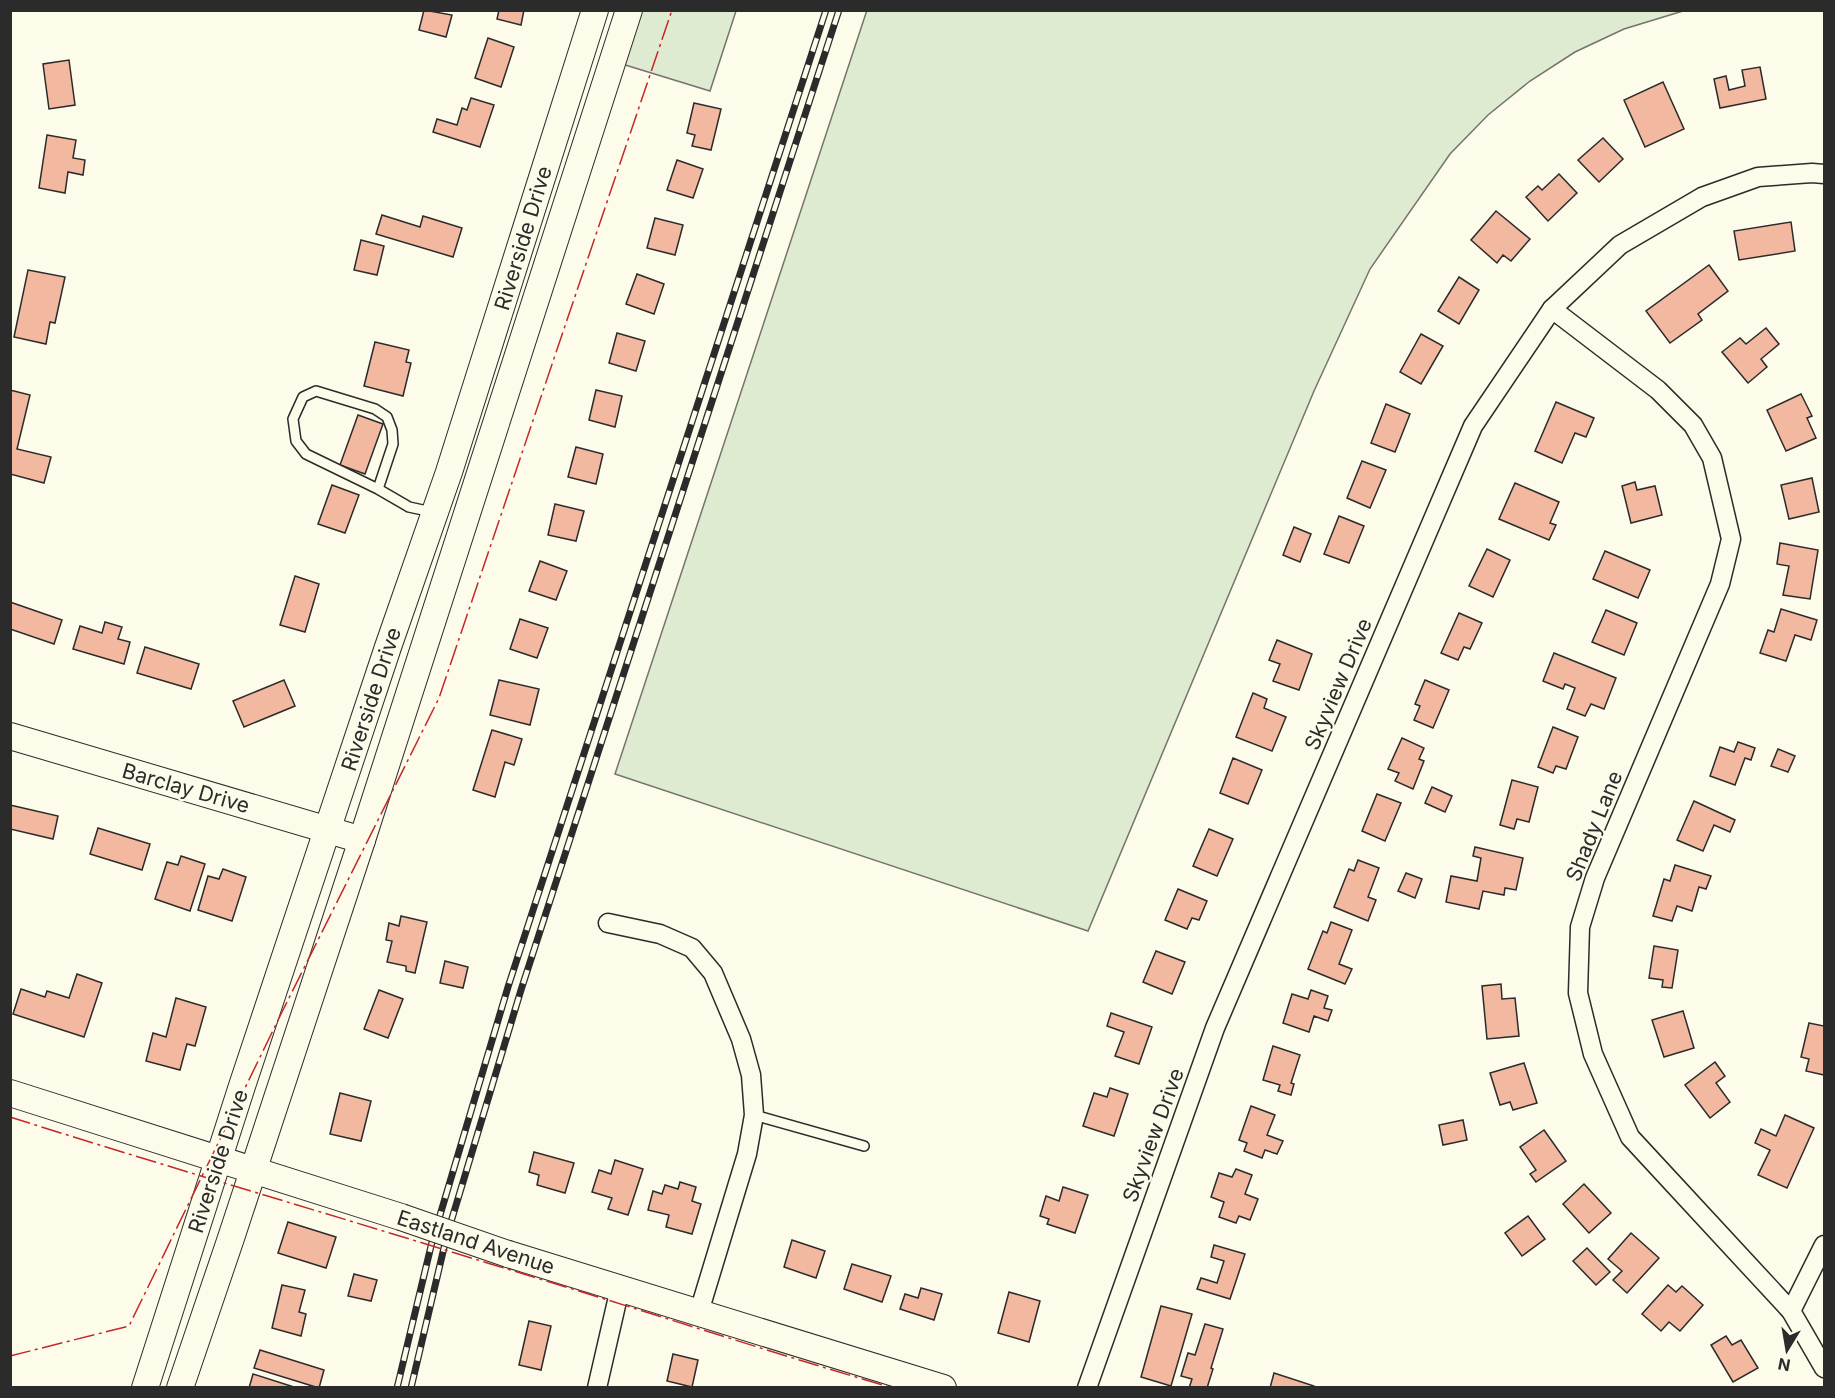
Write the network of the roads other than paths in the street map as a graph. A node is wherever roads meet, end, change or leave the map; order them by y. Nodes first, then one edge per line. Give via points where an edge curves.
1 (595, 10) edge
2 (629, 10) edge
3 (576, 67) junction
4 (608, 77) junction
5 (1824, 174) edge
6 (1551, 309) junction
7 (378, 489) junction
8 (435, 513) junction
9 (10, 736) edge
10 (328, 829) junction
11 (362, 840) junction
12 (608, 923) dead end
13 (10, 1093) edge
14 (754, 1115) junction
15 (864, 1146) dead end
16 (219, 1158) junction
17 (254, 1170) junction
18 (1824, 1245) edge
19 (620, 1288) junction
20 (1791, 1311) junction
21 (699, 1312) junction
22 (1824, 1368) edge
23 (886, 1380) edge
24 (145, 1388) edge
25 (180, 1388) edge
26 (597, 1388) edge
27 (943, 1388) edge
28 (1087, 1388) edge

1 - 3 street, Riverside Drive
2 - 4 street, Riverside Drive
3 - 4 street
3 - 8 street, Riverside Drive
4 - 11 street, Riverside Drive
5 - 6 street, Skyview Drive via 1758,177 1702,197 1620,245
6 - 20 street, Shady Lane via 1658,390 1693,425 1712,458 1731,539 1720,584 1595,878 1580,927 1578,993 1593,1054 1630,1137
6 - 28 street, Skyview Drive via 1473,426 1433,518 1215,1028
7 - 7 lane via 306,454 293,429 303,397 316,390 375,409 387,417 393,444
7 - 8 lane via 409,507
8 - 10 street, Riverside Drive
9 - 10 street, Barclay Drive
10 - 11 street, Barclay Drive
10 - 16 street, Riverside Drive
11 - 17 street, Riverside Drive
12 - 14 street via 660,934 692,948 713,973 741,1039 751,1075
13 - 16 street, Eastland Avenue
14 - 15 lane
14 - 21 street via 747,1154
16 - 17 street, Eastland Avenue
16 - 24 street, Riverside Drive
17 - 19 street, Eastland Avenue, bridge
17 - 25 street, Riverside Drive
18 - 20 street
19 - 21 street, Eastland Avenue
19 - 26 street
20 - 22 street, Shady Lane
21 - 23 street, Eastland Avenue
23 - 27 street, Eastland Avenue

